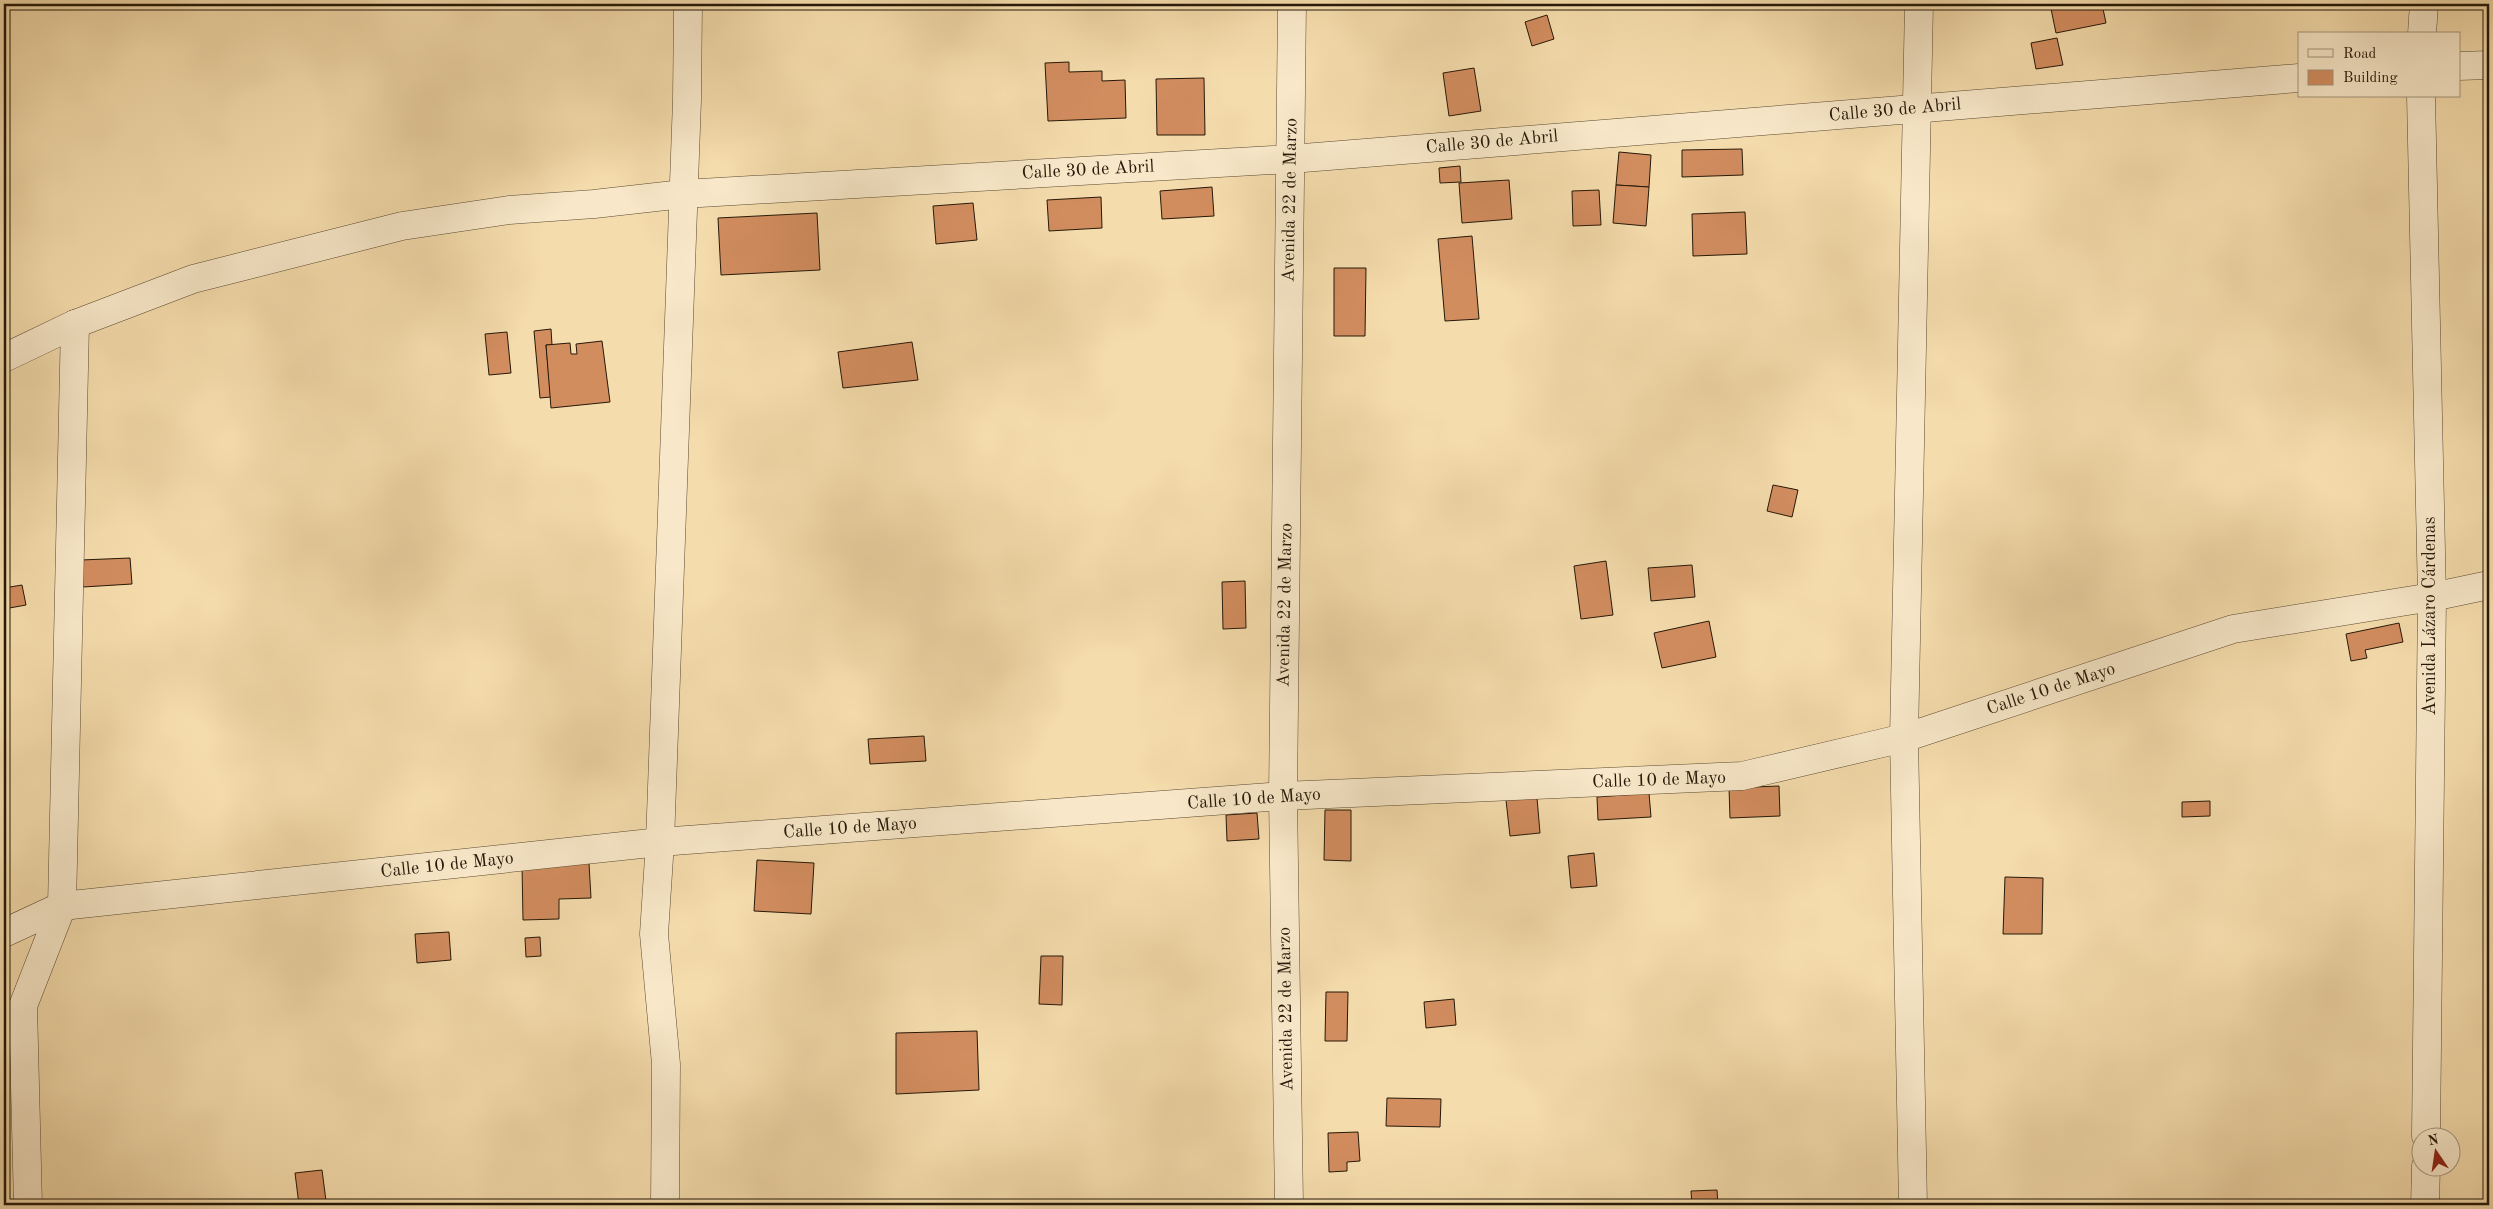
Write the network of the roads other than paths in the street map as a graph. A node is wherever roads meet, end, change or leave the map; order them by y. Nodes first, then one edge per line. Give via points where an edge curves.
1 (688, 4) edge
2 (1292, 4) edge
3 (1919, 4) edge
4 (2424, 4) edge
5 (2422, 32) edge
6 (2489, 65) edge
7 (2460, 66) edge
8 (2298, 78) edge
9 (2421, 98) edge
10 (1918, 108) junction
11 (1291, 158) junction
12 (683, 194) junction
13 (75, 324) junction
14 (4, 358) edge
15 (2489, 585) edge
16 (2432, 597) junction
17 (1904, 738) junction
18 (1283, 796) junction
19 (660, 842) junction
20 (62, 906) junction
21 (4, 933) edge
22 (2426, 1126) edge
23 (2426, 1176) edge
24 (28, 1205) edge
25 (665, 1205) edge
26 (1289, 1205) edge
27 (1913, 1205) edge
28 (2425, 1205) edge

1 - 12 street
2 - 11 street, Avenida 22 de Marzo
3 - 10 street
4 - 5 street
6 - 7 street
8 - 10 street, Calle 30 de Abril
9 - 16 street, Avenida Lázaro Cárdenas
10 - 11 street, Calle 30 de Abril
10 - 17 street
11 - 12 street, Calle 30 de Abril
11 - 18 street, Avenida 22 de Marzo
12 - 13 street, Calle 30 de Abril via 509,210 402,226 194,279
12 - 19 street
13 - 14 street, Calle 30 de Abril
13 - 20 street
15 - 16 street, Calle 10 de Mayo
16 - 17 street, Calle 10 de Mayo via 2233,629
16 - 22 street, Avenida Lázaro Cárdenas
17 - 18 street, Calle 10 de Mayo via 1742,776
17 - 27 street
18 - 19 street, Calle 10 de Mayo
18 - 26 street, Avenida 22 de Marzo
19 - 20 street, Calle 10 de Mayo
19 - 25 street via 654,934 666,1064
20 - 21 street, Calle 10 de Mayo
20 - 24 street via 23,1006
23 - 28 street

